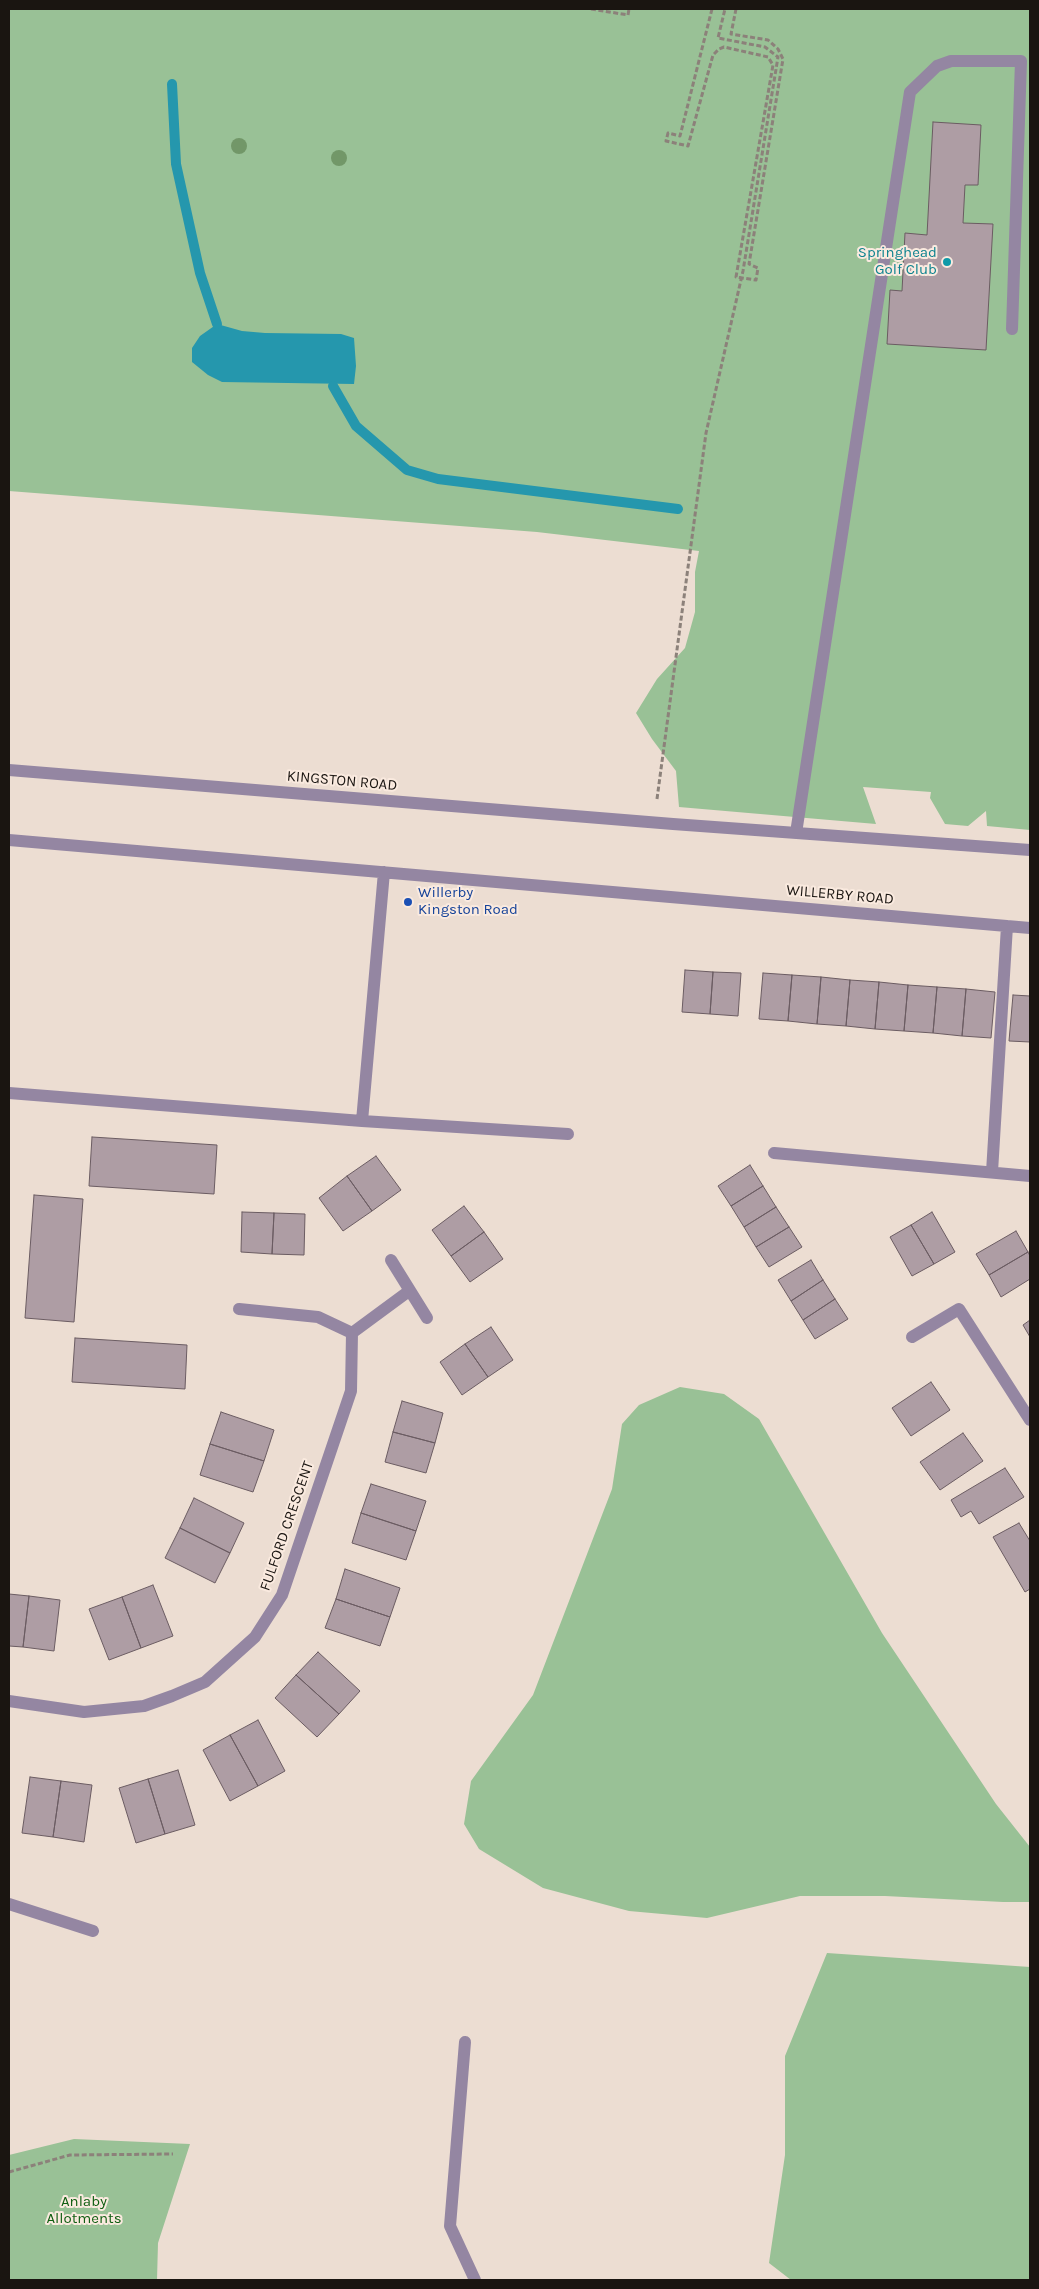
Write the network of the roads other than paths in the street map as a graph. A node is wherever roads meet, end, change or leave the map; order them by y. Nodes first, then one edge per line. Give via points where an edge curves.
1 (1012, 329) dead end
2 (9, 770) edge
3 (796, 833) junction
4 (9, 840) edge
5 (1030, 850) edge
6 (384, 872) junction
7 (1007, 926) junction
8 (1030, 928) edge
9 (9, 1093) edge
10 (362, 1121) junction
11 (568, 1134) dead end
12 (774, 1154) dead end
13 (992, 1172) junction
14 (1030, 1176) edge
15 (391, 1260) dead end
16 (409, 1291) junction
17 (239, 1308) dead end
18 (427, 1318) dead end
19 (352, 1333) junction
20 (912, 1337) dead end
21 (1030, 1420) edge
22 (9, 1701) edge
23 (9, 1904) edge
24 (93, 1931) dead end
25 (465, 2042) dead end
26 (475, 2280) edge

1 - 3 street via 1021,61 951,61 937,66 910,92
2 - 3 street, KINGSTON ROAD
3 - 5 street
4 - 6 street
6 - 7 street, WILLERBY ROAD
6 - 10 street
7 - 8 street, WILLERBY ROAD
7 - 13 street
9 - 10 street
10 - 11 street
12 - 13 street
13 - 14 street
15 - 16 street
16 - 18 street
16 - 19 street
17 - 19 street via 318,1317
19 - 22 street, FULFORD CRESCENT via 351,1391 282,1595 255,1637 205,1682 144,1706 84,1712
20 - 21 street via 959,1308
23 - 24 street
25 - 26 street via 450,2226

